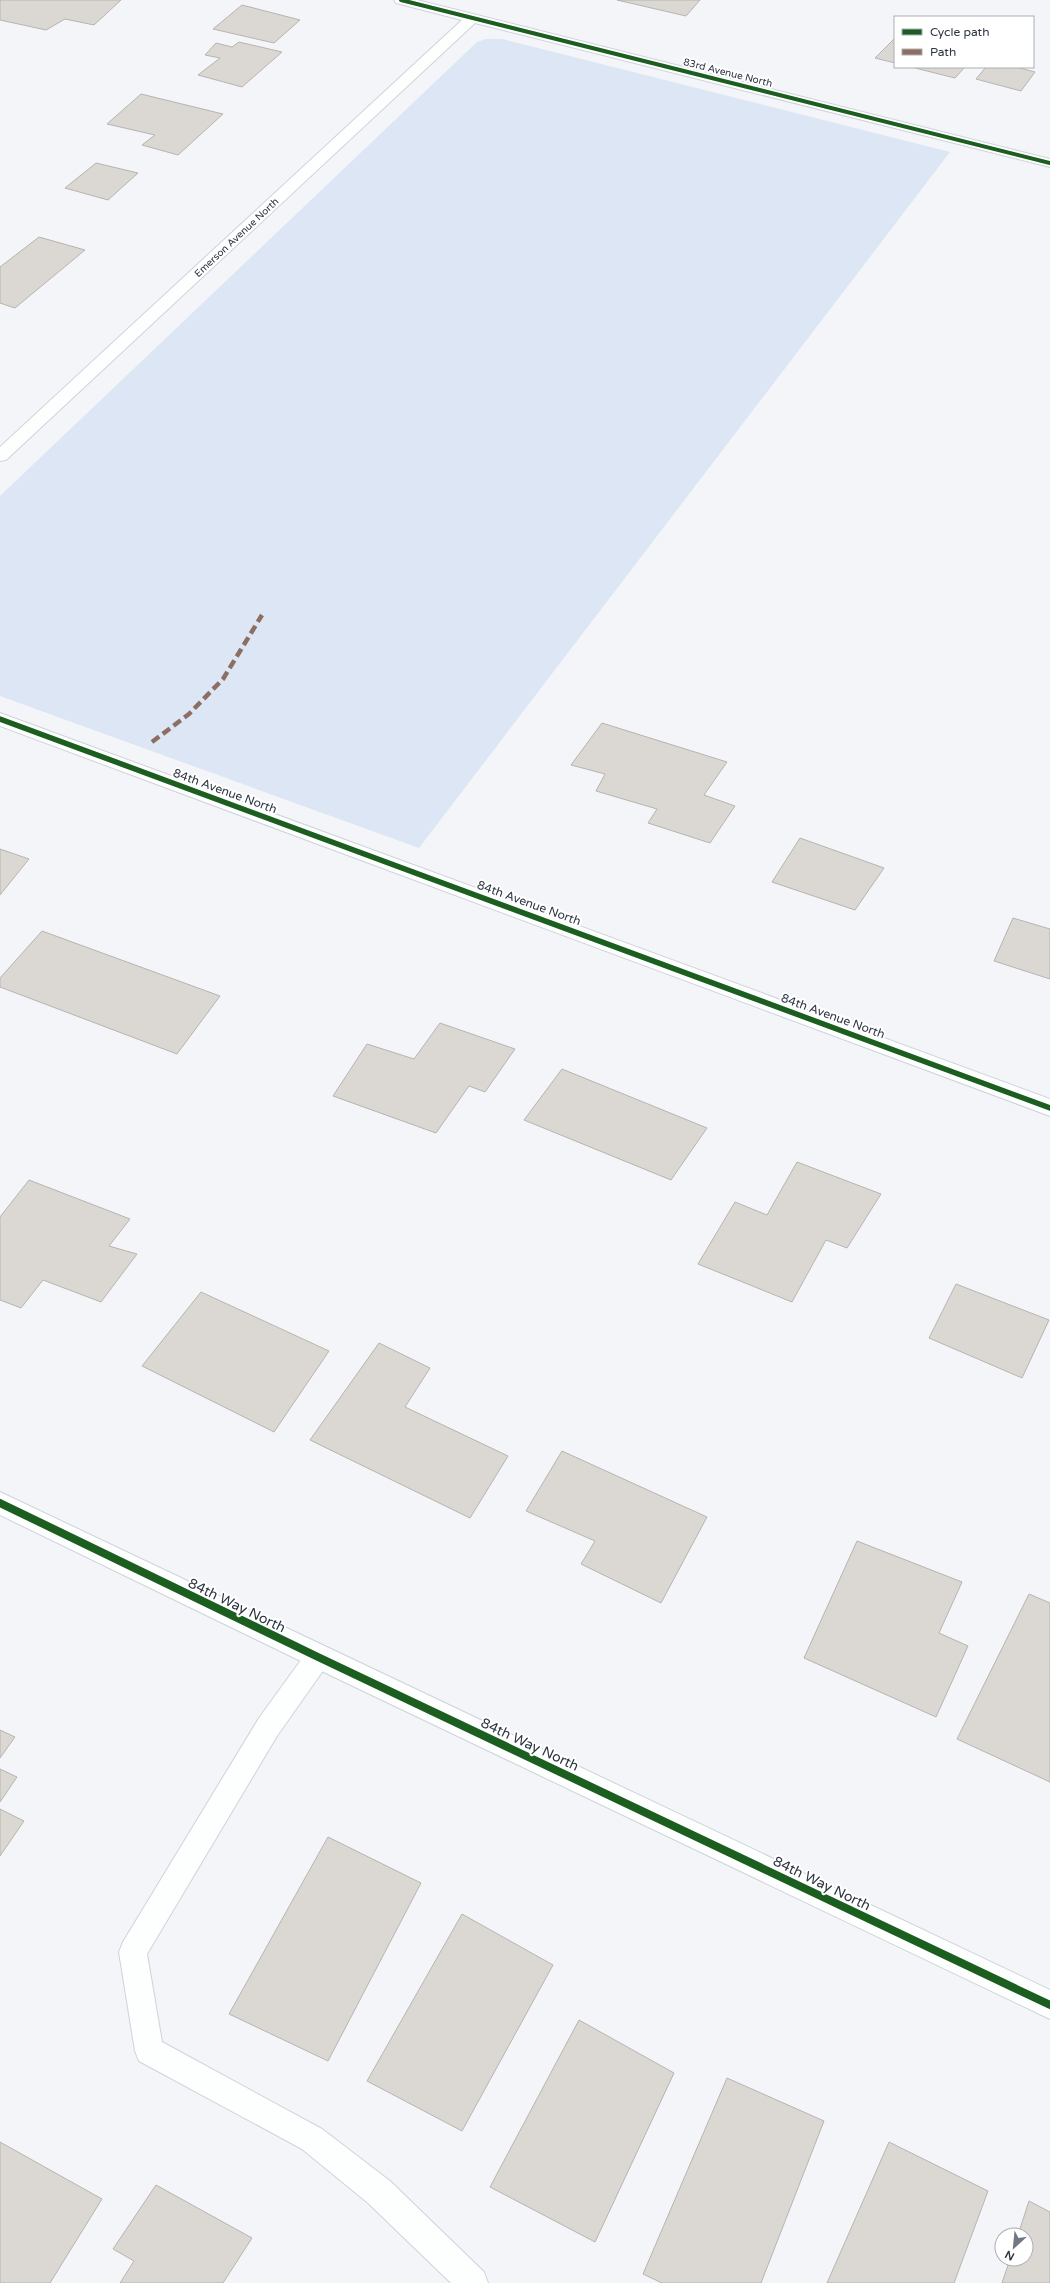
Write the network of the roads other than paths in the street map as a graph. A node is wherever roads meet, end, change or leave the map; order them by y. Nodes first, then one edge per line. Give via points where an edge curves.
1 (402, 0) edge
2 (472, 18) junction
3 (1050, 163) edge
4 (0, 456) edge
5 (0, 719) edge
6 (1050, 1108) edge
7 (0, 1503) edge
8 (318, 1657) junction
9 (1050, 2005) edge
10 (472, 2283) edge

1 - 2 street, 83rd Avenue North
2 - 3 street, 83rd Avenue North
2 - 4 street, Emerson Avenue North
5 - 6 street, 84th Avenue North
7 - 8 street, 84th Way North
8 - 9 street, 84th Way North
8 - 10 street via 268,1727 133,1952 149,2051 312,2138 379,2192

